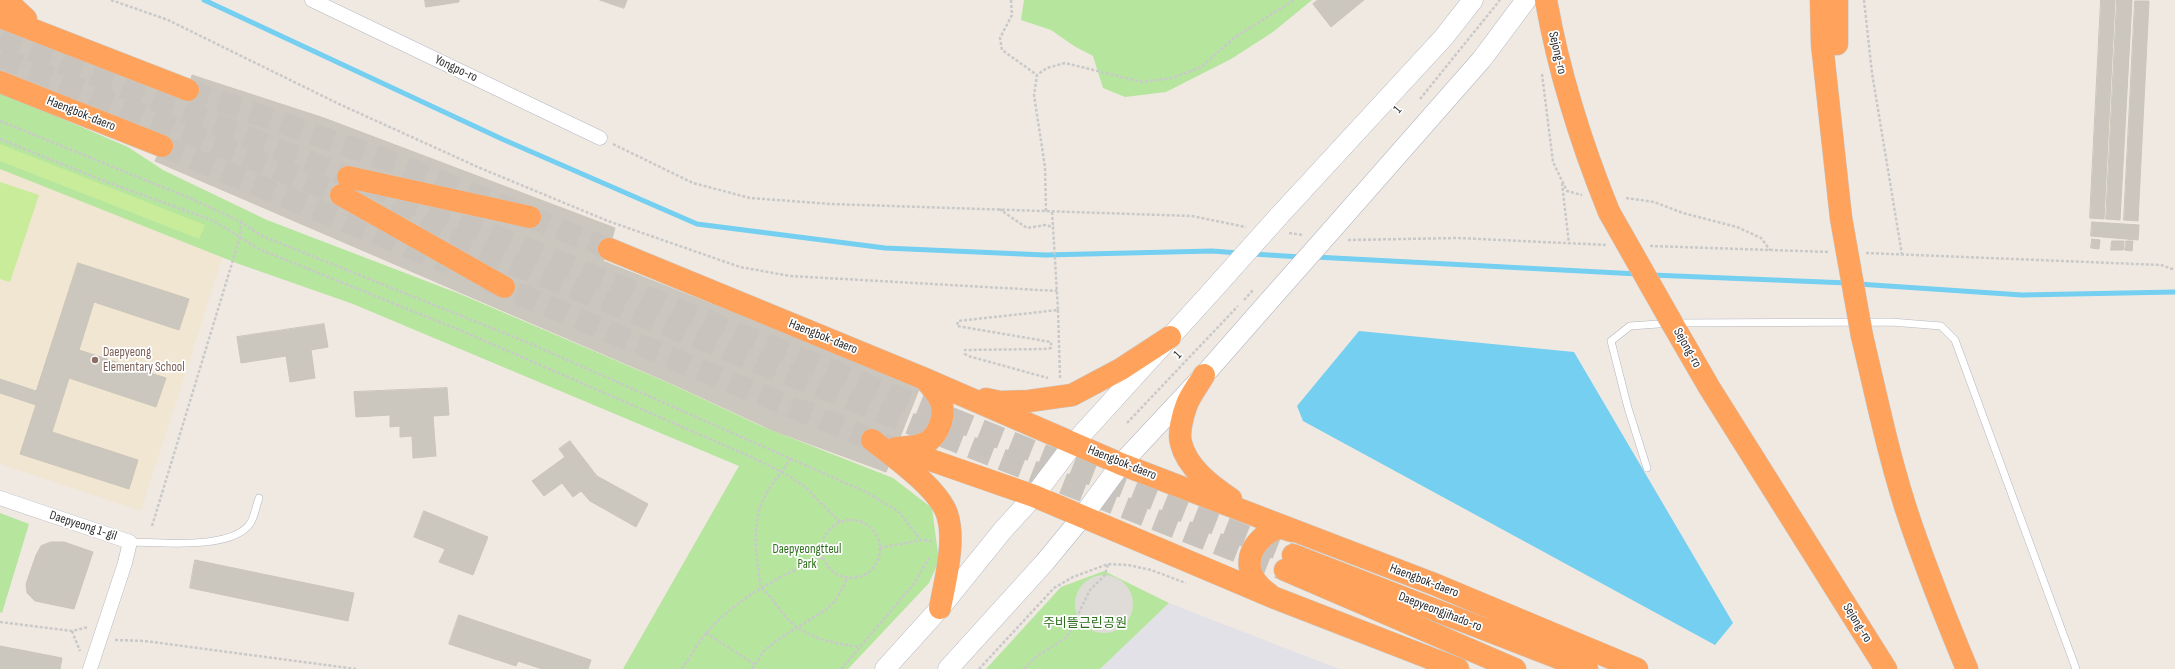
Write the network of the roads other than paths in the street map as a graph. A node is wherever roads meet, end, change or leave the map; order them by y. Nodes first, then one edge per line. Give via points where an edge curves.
1 (0, 0) edge
2 (312, 0) edge
3 (1473, 0) edge
4 (1526, 0) edge
5 (1546, 0) edge
6 (1821, 0) edge
7 (1837, 0) edge
8 (0, 17) edge
9 (42, 34) junction
10 (0, 82) edge
11 (188, 90) tunnel mouth
12 (600, 138) road end
13 (162, 146) tunnel mouth
14 (1835, 158) junction
15 (530, 217) dead end
16 (609, 249) tunnel mouth
17 (504, 287) tunnel mouth
18 (1672, 323) junction
19 (1170, 337) junction
20 (1204, 375) junction
21 (925, 379) junction
22 (963, 395) junction
23 (872, 440) tunnel mouth
24 (1074, 444) junction
25 (1121, 464) junction
26 (1647, 468) dead end
27 (1034, 496) junction
28 (0, 498) edge
29 (259, 498) dead end
30 (1082, 517) junction
31 (1268, 522) junction
32 (1295, 531) junction
33 (130, 542) junction
34 (1275, 598) junction
35 (940, 608) junction
36 (90, 669) edge
37 (885, 669) edge
38 (948, 669) edge
39 (1458, 669) edge
40 (1515, 669) edge
41 (1587, 669) edge
42 (1637, 669) edge
43 (1886, 669) edge
44 (1966, 669) edge
45 (2076, 669) edge

1 - 9 highway via 10,4
2 - 12 street, Yongpo-ro
3 - 19 street, bridge via 1283,225 1210,292
4 - 20 street, bridge via 1482,59 1336,236 1269,301
5 - 18 highway, Sejong-ro, bridge via 1559,67 1575,122 1610,212
6 - 14 highway via 1822,44
7 - 14 highway
8 - 9 highway
9 - 11 highway
10 - 13 highway, Haengbok-daero
14 - 44 highway, bridge via 1841,218 1862,336 1881,417 1911,523
15 - 17 highway via 345,186
16 - 21 highway, Haengbok-daero
18 - 26 lane via 1630,326 1611,341
18 - 43 highway, Sejong-ro via 1709,387
18 - 45 lane via 1891,322 1941,326 1954,340
19 - 22 highway via 1121,369 1072,395 1000,402
19 - 24 street
20 - 25 street
20 - 31 highway via 1187,404 1181,443 1193,465 1214,487
21 - 22 highway, Haengbok-daero
21 - 27 highway via 941,402 943,411 939,427 927,442 896,448
22 - 24 highway, Haengbok-daero
23 - 35 highway via 911,471 940,501 947,515 950,528 949,560
24 - 25 highway, Haengbok-daero
24 - 27 street
25 - 30 street
25 - 31 highway, Haengbok-daero
27 - 30 highway
27 - 35 street
28 - 33 street, Daepyeong 1-gil
29 - 33 lane via 250,522 234,536 209,542
30 - 34 highway
30 - 38 street via 1045,562
31 - 32 highway, Haengbok-daero
32 - 34 highway via 1279,528 1258,542 1252,552 1249,564 1257,586
32 - 42 highway, Haengbok-daero via 1434,584
33 - 36 street, Daepyeong 1-gil
34 - 39 highway
35 - 37 street
40 - 41 highway, Daepyeongjihado-ro via 1289,562

